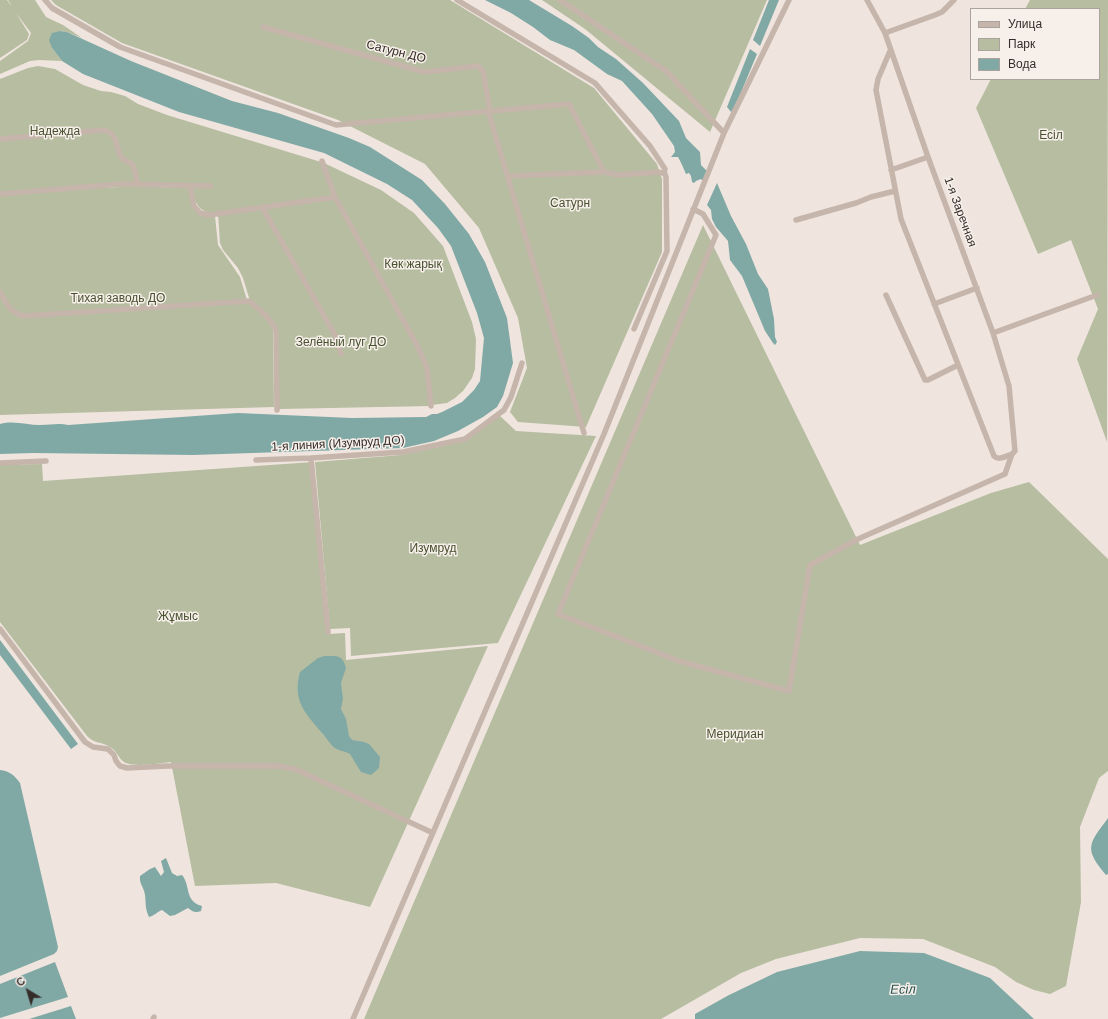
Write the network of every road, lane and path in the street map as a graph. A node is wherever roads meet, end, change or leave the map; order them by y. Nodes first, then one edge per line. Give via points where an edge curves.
1 (45, 0) edge
2 (457, 0) edge
3 (560, 0) edge
4 (789, 0) edge
5 (867, 0) edge
6 (954, 0) edge
7 (263, 26) dead end
8 (885, 33) junction
9 (890, 51) junction
10 (489, 111) junction
11 (724, 133) junction
12 (0, 139) edge
13 (928, 157) junction
14 (322, 161) dead end
15 (891, 170) junction
16 (604, 172) junction
17 (664, 173) junction
18 (508, 176) junction
19 (138, 185) junction
20 (190, 186) junction
21 (211, 186) dead end
22 (895, 191) junction
23 (0, 194) edge
24 (335, 197) junction
25 (262, 207) junction
26 (693, 209) junction
27 (796, 220) dead end
28 (977, 288) junction
29 (0, 292) edge
30 (886, 295) dead end
31 (1097, 296) dead end
32 (934, 304) junction
33 (634, 329) dead end
34 (993, 333) junction
35 (341, 354) dead end
36 (522, 364) dead end
37 (958, 365) junction
38 (431, 406) dead end
39 (277, 410) dead end
40 (584, 432) dead end
41 (1012, 454) junction
42 (311, 458) junction
43 (256, 460) dead end
44 (46, 461) dead end
45 (0, 462) edge
46 (0, 629) edge
47 (328, 632) dead end
48 (433, 833) junction
49 (353, 1019) edge

1 - 10 street via 52,8 120,47 336,125
2 - 17 street via 595,83 650,146 665,169
3 - 11 street via 666,71
4 - 11 street
5 - 8 street, 1-я Заречная
6 - 8 street via 942,12
7 - 10 street, Сатурн ДО via 424,72 478,66 483,71
8 - 9 street, 1-я Заречная
9 - 13 street, 1-я Заречная
9 - 15 street via 876,86
10 - 16 street via 569,104
10 - 18 street
11 - 26 street
12 - 19 street via 105,130 115,137 123,159 133,166
13 - 15 street
13 - 28 street, 1-я Заречная
14 - 24 street
15 - 22 street
16 - 17 street via 618,176
16 - 18 street
17 - 33 street via 668,251
18 - 40 street
19 - 20 street
19 - 23 street via 120,184
20 - 21 street
20 - 25 street via 194,206 200,213 209,215
22 - 27 street
22 - 32 street via 901,218
24 - 25 street
24 - 38 street via 418,347 427,368
25 - 35 street via 335,335
26 - 41 street, 1-я Заречная via 703,214 716,235 558,614 679,661 789,692 810,565 858,540 1005,474
26 - 48 street via 604,434
28 - 32 street
28 - 34 street, 1-я Заречная
29 - 39 street via 10,310 24,316 249,302 260,309 276,330
30 - 37 street via 925,380
31 - 34 street
32 - 37 street
34 - 41 street, 1-я Заречная via 1009,386 1015,451
36 - 42 street, 1-я линия (Изумруд ДО) via 504,410 465,439 403,452
37 - 41 street via 994,456 1000,459
42 - 43 street, 1-я линия (Изумруд ДО)
42 - 47 street
44 - 45 street
46 - 48 street via 85,742 93,747 108,749 120,766 278,766 295,769
48 - 49 street

